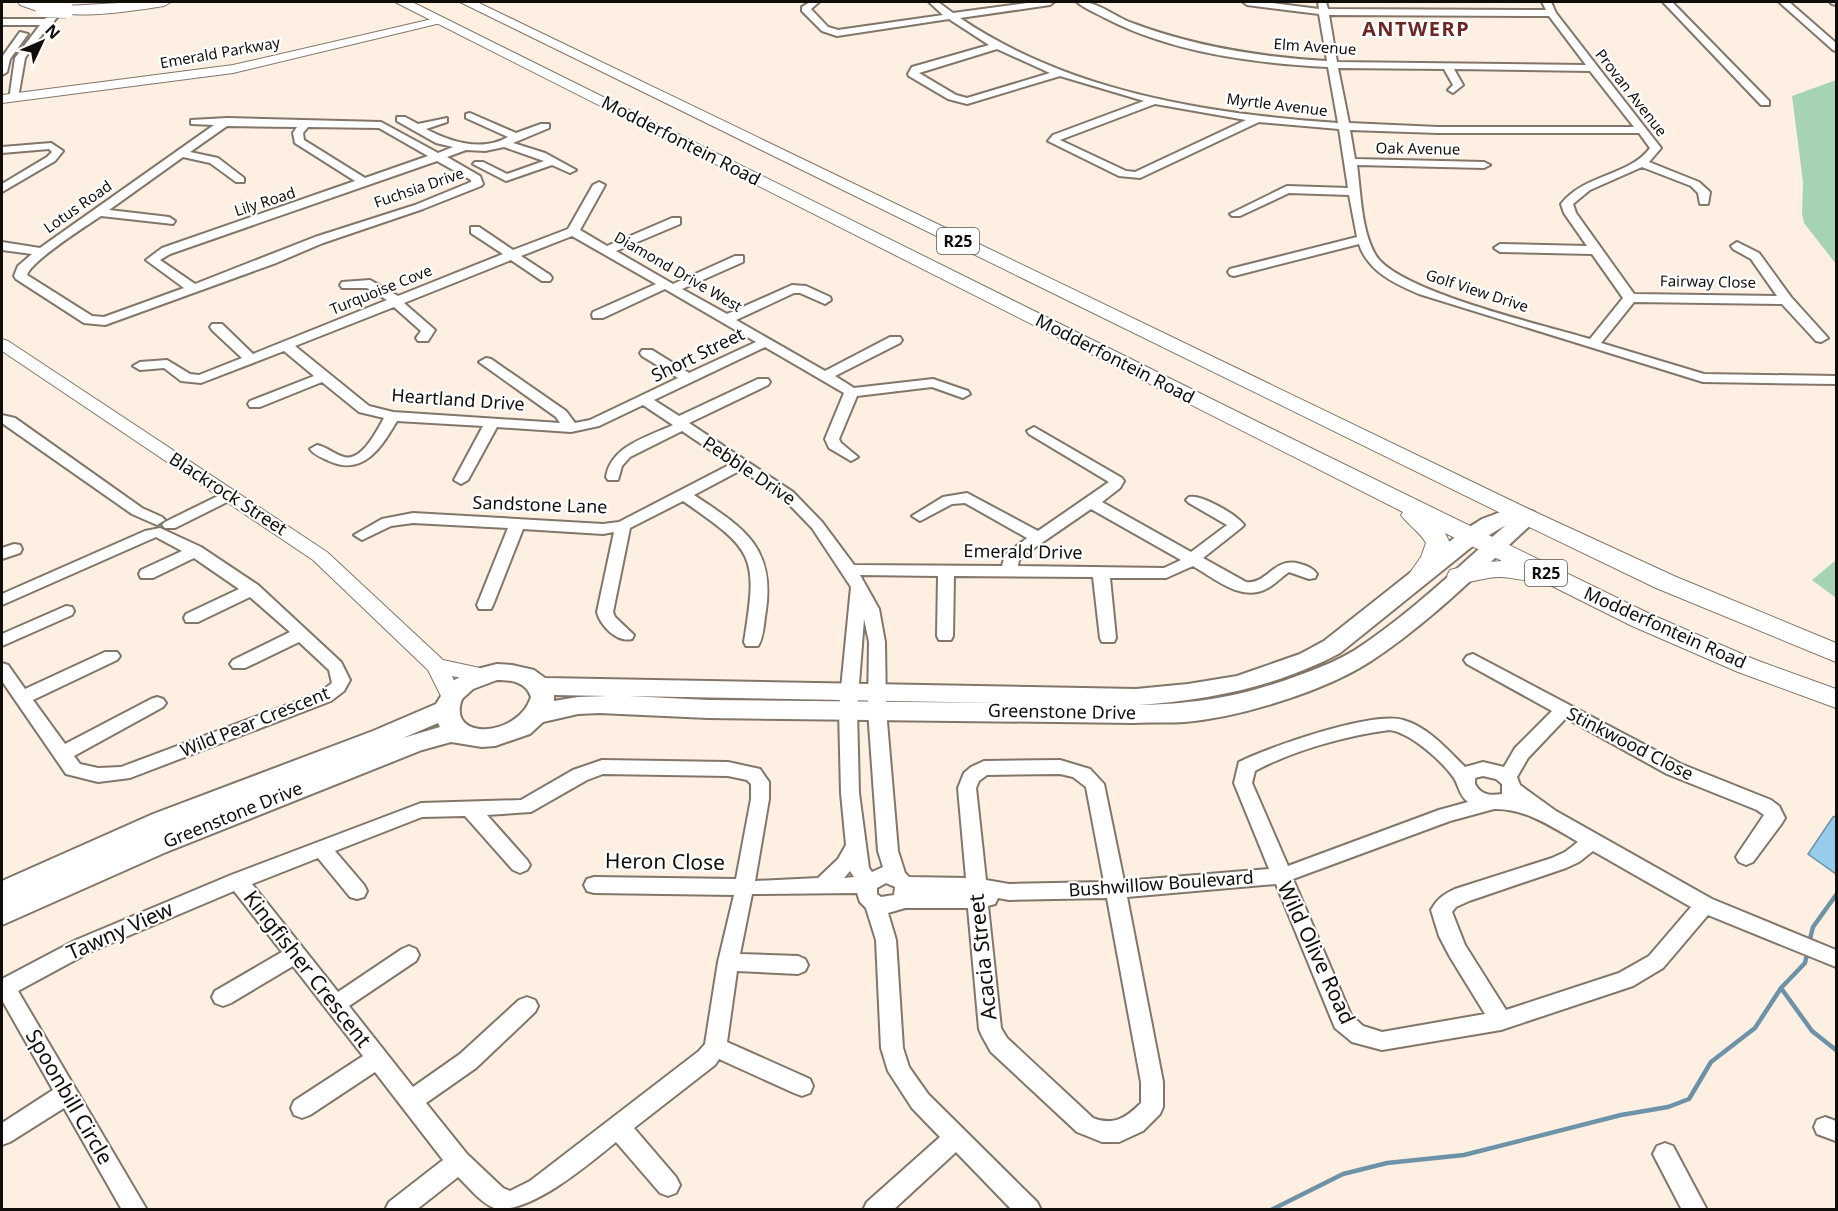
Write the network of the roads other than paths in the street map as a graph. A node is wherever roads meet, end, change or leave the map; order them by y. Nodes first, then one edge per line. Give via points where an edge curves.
1 (25, 2) edge
2 (164, 2) edge
3 (402, 2) edge
4 (496, 2) edge
5 (815, 2) edge
6 (933, 2) edge
7 (1050, 2) edge
8 (1082, 2) edge
9 (1247, 2) edge
10 (1547, 2) edge
11 (1667, 2) edge
12 (1784, 2) edge
13 (472, 4) edge
14 (1322, 7) edge
15 (51, 13) edge
16 (1552, 13) junction
17 (950, 16) junction
18 (435, 17) junction
19 (2, 24) edge
20 (1821, 34) junction
21 (1836, 35) edge
22 (996, 46) junction
23 (1836, 48) edge
24 (21, 56) junction
25 (4, 57) edge
26 (1332, 66) junction
27 (1448, 67) junction
28 (1593, 68) junction
29 (2, 72) edge
30 (1060, 73) junction
31 (1453, 90) dead end
32 (7, 95) edge
33 (1153, 101) junction
34 (1765, 103) dead end
35 (470, 116) dead end
36 (401, 119) dead end
37 (1257, 119) junction
38 (443, 120) dead end
39 (227, 121) junction
40 (195, 122) dead end
41 (306, 122) junction
42 (545, 126) dead end
43 (417, 128) junction
44 (1344, 128) junction
45 (1642, 130) junction
46 (516, 137) junction
47 (504, 144) junction
48 (465, 147) junction
49 (2, 150) edge
50 (182, 154) junction
51 (437, 157) junction
52 (554, 161) junction
53 (1351, 162) junction
54 (1640, 162) junction
55 (479, 164) dead end
56 (1484, 165) dead end
57 (570, 170) dead end
58 (240, 180) dead end
59 (364, 182) junction
60 (599, 185) dead end
61 (2, 189) edge
62 (1354, 192) junction
63 (1704, 202) dead end
64 (98, 212) junction
65 (1236, 214) dead end
66 (169, 221) dead end
67 (676, 221) dead end
68 (475, 230) dead end
69 (573, 231) junction
70 (1364, 239) junction
71 (2, 246) edge
72 (1737, 246) dead end
73 (1500, 248) dead end
74 (608, 250) junction
75 (1598, 250) junction
76 (42, 252) junction
77 (513, 255) junction
78 (740, 259) dead end
79 (1234, 272) dead end
80 (546, 278) dead end
81 (346, 285) dead end
82 (671, 286) junction
83 (194, 289) junction
84 (1630, 298) junction
85 (825, 300) dead end
86 (1786, 300) junction
87 (397, 301) junction
88 (598, 315) dead end
89 (727, 319) junction
90 (89, 320) joint
91 (217, 327) dead end
92 (423, 338) dead end
93 (1821, 338) dead end
94 (895, 340) dead end
95 (766, 342) junction
96 (2, 344) edge
97 (1592, 345) junction
98 (286, 346) junction
99 (646, 353) dead end
100 (251, 359) junction
101 (486, 362) dead end
102 (140, 366) dead end
103 (825, 376) junction
104 (323, 377) junction
105 (689, 379) junction
106 (1836, 380) edge
107 (763, 382) dead end
108 (852, 392) junction
109 (963, 394) dead end
110 (645, 400) junction
111 (255, 404) dead end
112 (393, 416) junction
113 (2, 419) edge
114 (493, 422) junction
115 (681, 424) junction
116 (571, 428) junction
117 (1034, 431) dead end
118 (1262, 433) junction
119 (317, 449) dead end
120 (851, 457) dead end
121 (741, 464) junction
122 (613, 477) dead end
123 (461, 480) dead end
124 (224, 492) junction
125 (683, 494) junction
126 (1194, 500) dead end
127 (1091, 502) junction
128 (1522, 514) junction
129 (920, 516) dead end
130 (517, 524) junction
131 (623, 526) junction
132 (164, 531) junction
133 (362, 535) dead end
134 (1039, 538) junction
135 (1481, 541) junction
136 (1193, 559) junction
137 (849, 570) junction
138 (946, 571) junction
139 (1010, 571) junction
140 (1101, 573) junction
141 (147, 574) dead end
142 (1309, 574) dead end
143 (1460, 576) junction
144 (1419, 577) junction
145 (859, 586) junction
146 (252, 589) junction
147 (2, 591) edge
148 (2, 600) edge
149 (485, 605) dead end
150 (66, 611) dead end
151 (192, 618) dead end
152 (1641, 620) junction
153 (301, 634) junction
154 (626, 635) dead end
155 (945, 636) dead end
156 (1108, 638) dead end
157 (2, 640) edge
158 (752, 642) dead end
159 (1836, 653) edge
160 (111, 656) dead end
161 (1473, 660) dead end
162 (239, 664) dead end
163 (437, 666) junction
164 (2, 669) edge
165 (482, 675) junction
166 (538, 686) junction
167 (23, 697) junction
168 (1836, 699) edge
169 (849, 700) junction
170 (877, 701) junction
171 (449, 703) junction
172 (157, 704) dead end
173 (1564, 710) junction
174 (537, 715) junction
175 (469, 736) junction
176 (1521, 753) junction
177 (62, 754) junction
178 (1475, 777) junction
179 (1504, 793) junction
180 (469, 808) junction
181 (1446, 815) junction
182 (1593, 840) junction
183 (855, 848) junction
184 (322, 849) junction
185 (1746, 856) dead end
186 (520, 865) dead end
187 (1281, 876) junction
188 (238, 881) junction
189 (594, 885) dead end
190 (745, 887) junction
191 (818, 887) junction
192 (1116, 890) junction
193 (357, 891) dead end
194 (900, 891) junction
195 (2, 893) edge
196 (870, 893) junction
197 (976, 893) junction
198 (1706, 905) junction
199 (2, 914) edge
200 (886, 940) junction
201 (295, 954) junction
202 (409, 956) dead end
203 (1836, 959) edge
204 (728, 962) junction
205 (798, 965) dead end
206 (3, 988) edge
207 (223, 997) dead end
208 (336, 1004) junction
209 (527, 1006) dead end
210 (1501, 1021) junction
211 (715, 1047) junction
212 (378, 1058) junction
213 (802, 1086) dead end
214 (67, 1094) junction
215 (412, 1100) junction
216 (302, 1108) dead end
217 (619, 1128) junction
218 (2, 1135) edge
219 (956, 1137) junction
220 (1665, 1154) dead end
221 (459, 1162) junction
222 (668, 1185) dead end
223 (508, 1206) edge
224 (128, 1207) edge
225 (397, 1209) edge
226 (875, 1209) edge
227 (1029, 1209) edge
228 (1695, 1209) edge

1 - 15 main road
2 - 15 main road
3 - 18 main road, Modderfontein Road / R25
4 - 13 main road
5 - 17 street via 805,9 825,29 837,33
6 - 17 street, Myrtle Avenue
7 - 17 street
8 - 26 street, Elm Avenue via 1125,23 1183,43 1258,58
9 - 14 street
10 - 16 street, Provan Avenue
11 - 34 street
12 - 20 street
13 - 18 main road
13 - 128 main road, Modderfontein Road / R25
14 - 16 street
14 - 26 street, Golf View Drive
15 - 19 street
15 - 24 street
15 - 25 street
16 - 28 street, Provan Avenue
17 - 22 street, Myrtle Avenue
18 - 32 street, Emerald Parkway via 233,69
18 - 118 main road, Modderfontein Road / R25
20 - 21 street
20 - 23 street
22 - 30 street, Myrtle Avenue
22 - 30 street via 916,69 913,74 952,97 967,101
24 - 25 street
24 - 32 street
25 - 29 street
26 - 27 street, Elm Avenue
26 - 44 street, Golf View Drive
27 - 28 street, Elm Avenue
27 - 31 street via 1458,85
28 - 45 street, Provan Avenue
30 - 33 street, Myrtle Avenue
33 - 37 street, Myrtle Avenue
33 - 37 street via 1053,141 1123,174 1136,176
35 - 46 street
36 - 43 street
37 - 44 street, Myrtle Avenue
38 - 43 street
39 - 40 street, Fuchsia Drive
39 - 41 street, Fuchsia Drive
39 - 50 street, Lotus Road
41 - 51 street, Fuchsia Drive via 381,125
41 - 59 street via 298,133 299,141
42 - 46 street
43 - 48 street via 440,141
44 - 45 street, Myrtle Avenue
44 - 53 street, Golf View Drive
45 - 54 street, Provan Avenue via 1656,148
46 - 47 street
47 - 48 street
47 - 52 street
48 - 51 street, Lily Road
49 - 61 street via 51,146 58,151
50 - 58 street via 214,160
50 - 64 street, Lotus Road
51 - 59 street, Lily Road
51 - 83 street, Fuchsia Drive via 476,178 477,184
52 - 55 street via 506,178
52 - 57 street
53 - 56 street, Oak Avenue
53 - 62 street, Golf View Drive
54 - 63 street via 1695,184 1704,192
54 - 75 street via 1578,192 1567,204
59 - 83 street, Lily Road via 166,251 152,260
60 - 69 street
62 - 65 street via 1287,189
62 - 70 street, Golf View Drive
64 - 66 street
64 - 76 street, Lotus Road
67 - 74 street
68 - 77 street
69 - 74 street, Diamond Drive West
69 - 77 street, Turquoise Cove
70 - 79 street
70 - 97 street, Golf View Drive via 1372,260 1409,286
71 - 76 street
72 - 86 street, Fairway Close via 1755,256
73 - 75 street
74 - 82 street, Diamond Drive West
75 - 84 street
76 - 90 street, Lotus Road via 22,269 20,276
77 - 80 street
77 - 87 street, Turquoise Cove
78 - 82 street
81 - 87 street via 370,284
82 - 88 street
82 - 89 street, Diamond Drive West
83 - 90 street, Fuchsia Drive via 105,321
84 - 86 street, Fairway Close
84 - 97 street
85 - 89 street via 802,289 792,289
86 - 93 street, Fairway Close
87 - 92 street via 428,330
87 - 98 street, Turquoise Cove
89 - 95 street, Diamond Drive West
91 - 100 street
94 - 103 street
95 - 103 street, Diamond Drive West
95 - 105 street, Short Street
96 - 124 street, Blackrock Street
97 - 106 street, Golf View Drive via 1703,378
98 - 100 street, Turquoise Cove
98 - 104 street, Heartland Drive
99 - 105 street
100 - 102 street, Turquoise Cove via 201,379 186,378 161,362
101 - 116 street via 561,414
103 - 108 street, Diamond Drive West
104 - 111 street
104 - 112 street, Heartland Drive via 364,409
105 - 110 street, Short Street
107 - 115 street
108 - 109 street via 933,383
108 - 120 street via 832,439
110 - 115 street, Pebble Drive
110 - 116 street, Heartland Drive via 594,423
112 - 114 street, Heartland Drive
112 - 119 street via 370,451 360,458 341,461
113 - 132 street, Wild Pear Crescent
114 - 116 street, Heartland Drive
114 - 123 street
115 - 121 street, Pebble Drive
115 - 122 street via 625,454 615,465
117 - 127 street via 1117,481
118 - 135 main road, Modderfontein Road / R25
118 - 144 main road via 1398,506 1430,528 1436,536 1437,550
121 - 125 street, Sandstone Lane
121 - 137 street, Pebble Drive via 803,508
124 - 132 street
124 - 163 street, Blackrock Street via 326,562
125 - 131 street, Sandstone Lane
125 - 158 street via 740,537 758,564
126 - 136 street, Emerald Drive via 1236,525
127 - 134 street
127 - 136 street
128 - 135 main road, Greenstone Drive
128 - 159 main road, Modderfontein Road / R25 via 1665,582
129 - 134 street via 948,500 967,498
130 - 131 street, Sandstone Lane via 594,529
130 - 133 street, Sandstone Lane via 400,519
130 - 149 street
131 - 154 street via 605,612 607,620
132 - 141 street
132 - 146 street, Wild Pear Crescent
132 - 147 street
132 - 148 street
134 - 139 street via 1014,555
135 - 143 main road, Greenstone Drive
135 - 144 main road, Greenstone Drive
135 - 152 main road, Modderfontein Road / R25
136 - 140 street, Emerald Drive via 1166,573
136 - 142 street via 1249,589 1262,586 1287,568
137 - 138 street, Emerald Drive
137 - 145 street, Pebble Drive
138 - 139 street, Emerald Drive
138 - 155 street
139 - 140 street, Emerald Drive
140 - 156 street
143 - 152 main road via 1491,568 1516,570
143 - 170 main road, Greenstone Drive via 1413,619 1362,656 1305,684 1230,706 1186,713 1135,714
144 - 170 main road, Greenstone Drive via 1323,652 1295,667 1224,688 1136,697
145 - 169 street
145 - 170 street, Pebble Drive via 871,609 875,631
146 - 151 street
146 - 153 street, Wild Pear Crescent
150 - 157 street
152 - 168 main road, Modderfontein Road / R25
153 - 162 street
153 - 177 street, Wild Pear Crescent via 341,675 337,689 325,697 105,777 73,769
160 - 167 street
161 - 173 street, Stinkwood Close
163 - 165 street
163 - 171 street, Blackrock Street
164 - 167 street, Wild Pear Crescent
165 - 166 main road via 512,672 525,675
165 - 171 main road via 459,687
166 - 169 main road, Greenstone Drive
166 - 174 main road via 543,697
167 - 177 street, Wild Pear Crescent
169 - 170 main road, Greenstone Drive
169 - 174 main road, Greenstone Drive via 707,709 573,705
169 - 183 street via 849,790
170 - 194 street via 888,851
171 - 175 main road via 451,724
171 - 195 main road, Greenstone Drive via 382,737 162,821
172 - 177 street
173 - 176 street, Bushwillow Boulevard
173 - 185 street, Stinkwood Close via 1674,769 1772,811 1775,818 1771,826
174 - 175 main road via 514,732 484,738
175 - 199 main road, Greenstone Drive via 451,733 415,743 188,833
176 - 178 street, Bushwillow Boulevard
176 - 179 street, Bushwillow Boulevard
178 - 179 street
178 - 179 street
178 - 181 street, Bushwillow Boulevard
178 - 187 street, Wild Olive Road via 1412,732 1390,723 1265,758 1246,767 1243,783
179 - 181 street, Bushwillow Boulevard
179 - 182 street
180 - 184 street, Kingfisher Crescent via 408,813
180 - 186 street
180 - 190 street, Kingfisher Crescent via 524,807 602,767 744,771 760,782
181 - 187 street, Bushwillow Boulevard
182 - 198 street
182 - 210 street via 1572,857 1462,895 1441,910 1458,952
183 - 191 street via 845,864
183 - 196 street
184 - 188 street, Kingfisher Crescent
184 - 193 street
187 - 192 street, Bushwillow Boulevard
187 - 210 street, Wild Olive Road via 1350,1031 1382,1041
188 - 201 street, Kingfisher Crescent
188 - 206 street, Tawny View via 116,931
189 - 190 street, Heron Close
190 - 191 street, Heron Close
190 - 204 street, Kingfisher Crescent
191 - 196 street
192 - 197 street, Bushwillow Boulevard
192 - 197 street, Acacia Street via 1095,784 1087,775 1060,767 984,768 969,778 967,788
192 - 197 street, Acacia Street via 1154,1096 1152,1107 1135,1124 1119,1132 1102,1132 1085,1125 999,1045 990,1029
194 - 196 street via 884,906
194 - 196 street via 878,876
194 - 197 street, Bushwillow Boulevard
194 - 200 street
196 - 200 street
198 - 203 street
198 - 210 street, Wild Olive Road via 1645,970 1626,980
200 - 219 street via 892,1048 899,1071 920,1101
201 - 207 street
201 - 208 street, Kingfisher Crescent
202 - 208 street
204 - 205 street
204 - 211 street, Kingfisher Crescent
206 - 214 street, Spoonbill Circle
208 - 212 street, Kingfisher Crescent
209 - 215 street via 468,1061
211 - 213 street
211 - 217 street, Kingfisher Crescent via 692,1071
212 - 215 street, Kingfisher Crescent
212 - 216 street
214 - 218 street
214 - 224 street, Spoonbill Circle
215 - 221 street, Kingfisher Crescent
217 - 222 street
217 - 223 street, Kingfisher Crescent via 538,1189
219 - 226 street
219 - 227 street
220 - 228 street
221 - 223 street, Kingfisher Crescent
221 - 225 street

